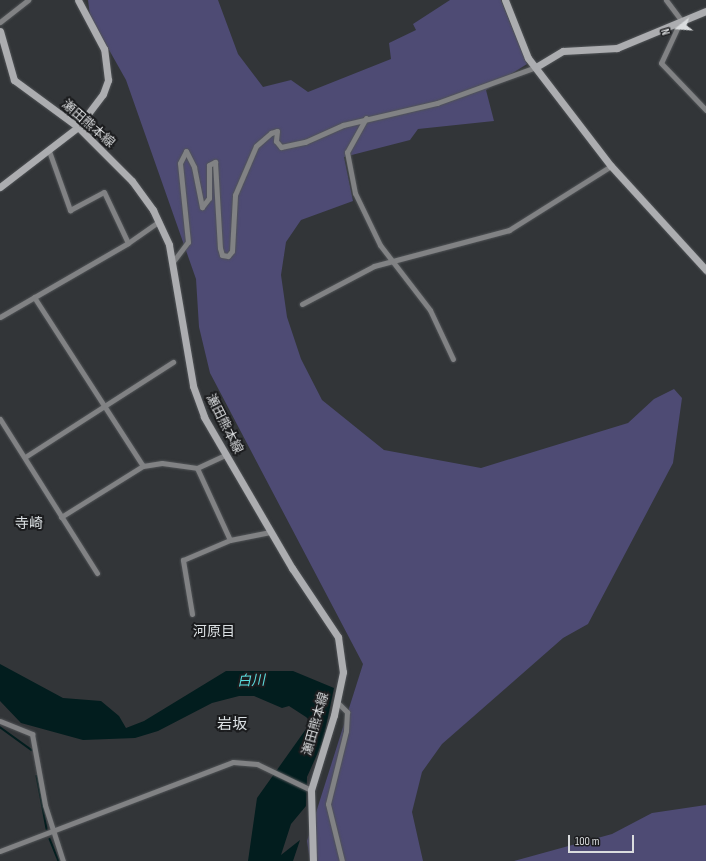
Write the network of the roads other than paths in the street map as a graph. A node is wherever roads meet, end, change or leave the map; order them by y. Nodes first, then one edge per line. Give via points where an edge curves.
1 (28, 0) edge
2 (78, 0) edge
3 (504, 0) edge
4 (666, 0) edge
5 (706, 11) edge
6 (681, 20) junction
7 (0, 22) edge
8 (0, 31) edge
9 (536, 67) junction
10 (706, 110) edge
11 (366, 118) junction
12 (78, 127) junction
13 (49, 151) junction
14 (611, 166) junction
15 (0, 187) edge
16 (159, 221) junction
17 (128, 243) junction
18 (391, 260) junction
19 (172, 263) junction
20 (706, 270) edge
21 (34, 298) junction
22 (302, 304) dead end
23 (0, 317) edge
24 (453, 359) dead end
25 (173, 362) dead end
26 (104, 407) junction
27 (0, 419) edge
28 (225, 455) junction
29 (25, 457) junction
30 (143, 466) junction
31 (197, 468) junction
32 (60, 517) junction
33 (270, 532) junction
34 (230, 540) junction
35 (96, 573) dead end
36 (192, 614) dead end
37 (336, 701) junction
38 (0, 721) edge
39 (309, 789) junction
40 (52, 830) junction
41 (0, 851) edge
42 (63, 861) edge
43 (313, 861) edge
44 (342, 861) edge

1 - 7 street
2 - 12 main road via 104,49 108,80 94,110
3 - 9 main road via 517,37
4 - 6 street
5 - 6 main road
6 - 9 main road via 617,48 563,51
6 - 10 street via 661,64
8 - 12 main road, 瀬田熊本線 via 14,80
9 - 11 street via 437,103
9 - 14 main road
11 - 18 street via 349,144 348,170 365,218
11 - 19 street via 305,142 281,147 276,141 277,131 260,141 235,195 232,251 228,256 222,255 220,248 215,162 209,165 209,198 202,207 198,200 194,167 186,151 180,163 188,242
12 - 13 main road
12 - 16 main road, 瀬田熊本線 via 132,181
13 - 15 main road
13 - 17 street via 70,210 104,192
14 - 18 street via 509,230
14 - 20 main road
16 - 17 street
16 - 19 main road, 瀬田熊本線
17 - 21 street
18 - 22 street via 357,273
18 - 24 street via 430,310
19 - 28 main road, 瀬田熊本線 via 196,400
21 - 23 street
21 - 26 street
25 - 26 street
26 - 29 street
26 - 30 street
27 - 29 street
28 - 31 street
28 - 33 main road, 瀬田熊本線
29 - 32 street
30 - 31 street via 165,464
30 - 32 street
31 - 34 street
32 - 35 street
33 - 34 street
33 - 37 main road, 瀬田熊本線 via 338,636 344,661
34 - 36 street via 183,560
37 - 39 main road, 瀬田熊本線
37 - 44 street via 347,712 346,731 328,804
38 - 40 street via 32,734
39 - 40 street via 257,764 233,762
39 - 43 main road, 瀬田熊本線
40 - 41 street
40 - 42 street

